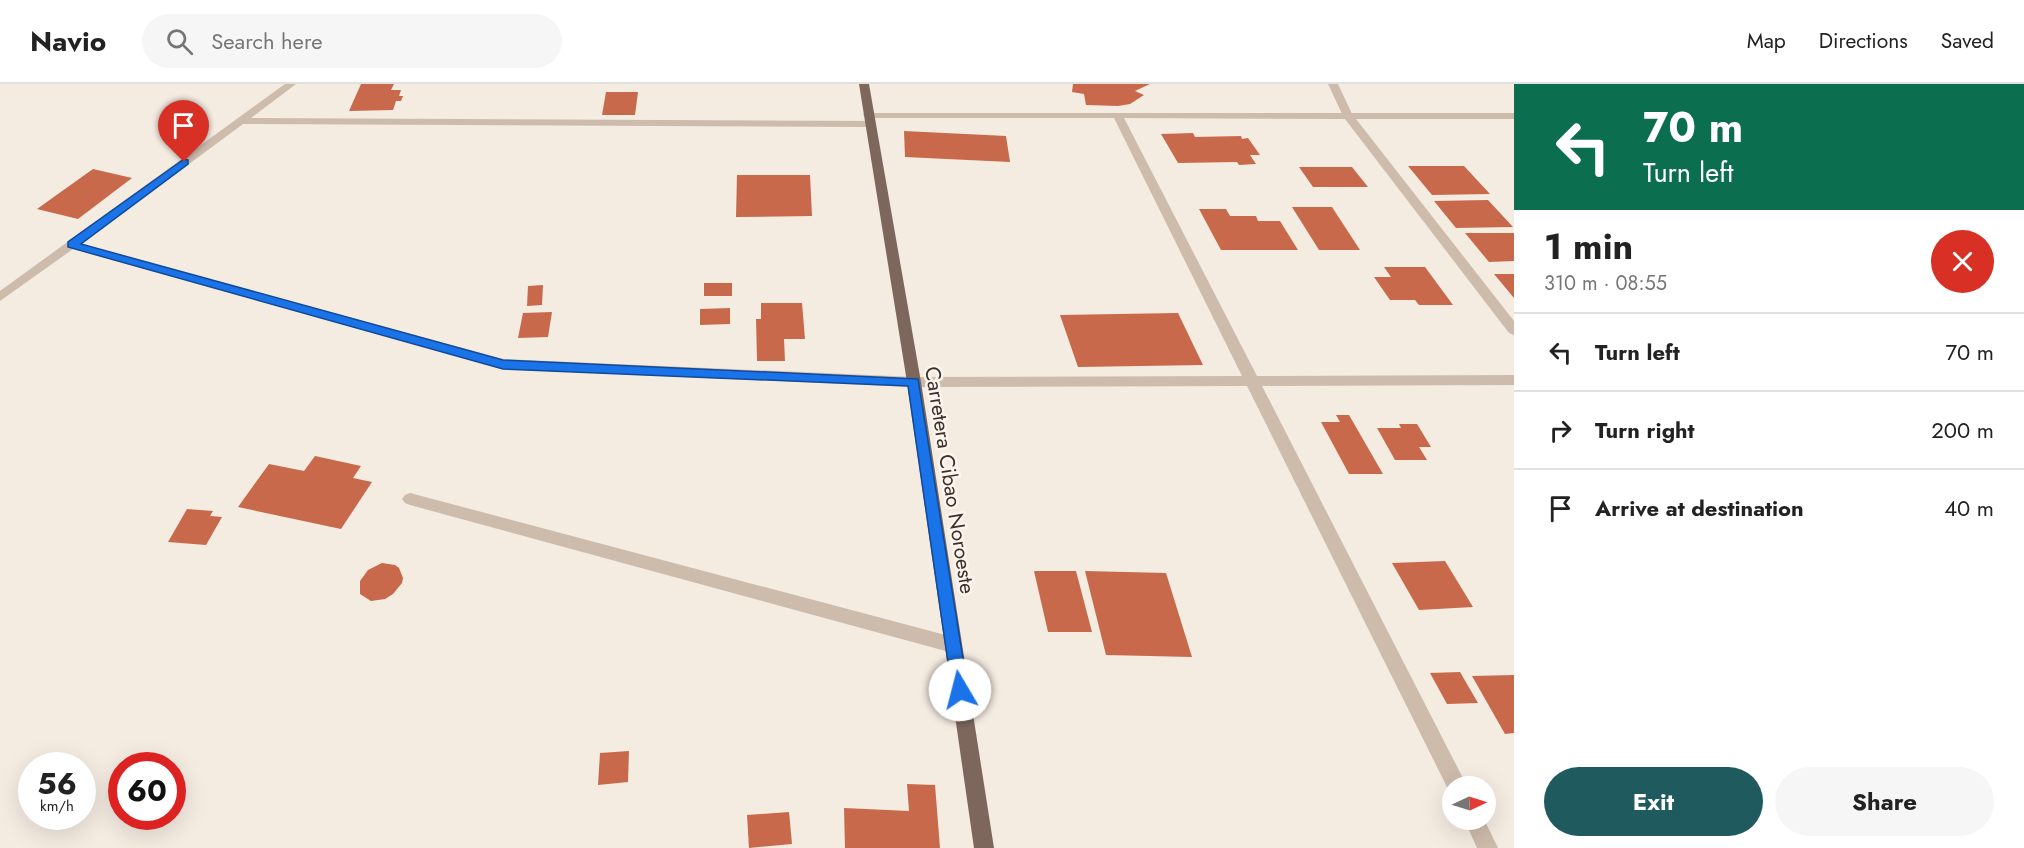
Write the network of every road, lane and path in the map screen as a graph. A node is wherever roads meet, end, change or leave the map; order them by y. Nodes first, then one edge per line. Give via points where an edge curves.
1 (291, 84) edge
2 (864, 84) edge
3 (1334, 84) edge
4 (1118, 116) junction
5 (1348, 116) junction
6 (1514, 116) edge
7 (869, 120) junction
8 (241, 121) junction
9 (72, 245) junction
10 (0, 297) edge
11 (1514, 330) edge
12 (1514, 380) edge
13 (914, 382) junction
14 (1252, 382) junction
15 (410, 499) dead end
16 (953, 645) junction
17 (1452, 776) edge
18 (1479, 830) edge
19 (984, 848) edge
20 (1488, 848) edge

1 - 8 street
2 - 7 main road, Carretera Cibao Noroeste
3 - 5 street
4 - 5 street
4 - 7 street
4 - 14 street
5 - 6 street
5 - 11 street
7 - 8 street
7 - 13 main road, Carretera Cibao Noroeste
8 - 9 street
9 - 10 street
9 - 13 street via 503,364
12 - 14 street
13 - 14 street
13 - 16 main road, Carretera Cibao Noroeste
14 - 17 street
15 - 16 street
16 - 19 main road, Carretera Cibao Noroeste
18 - 20 street

